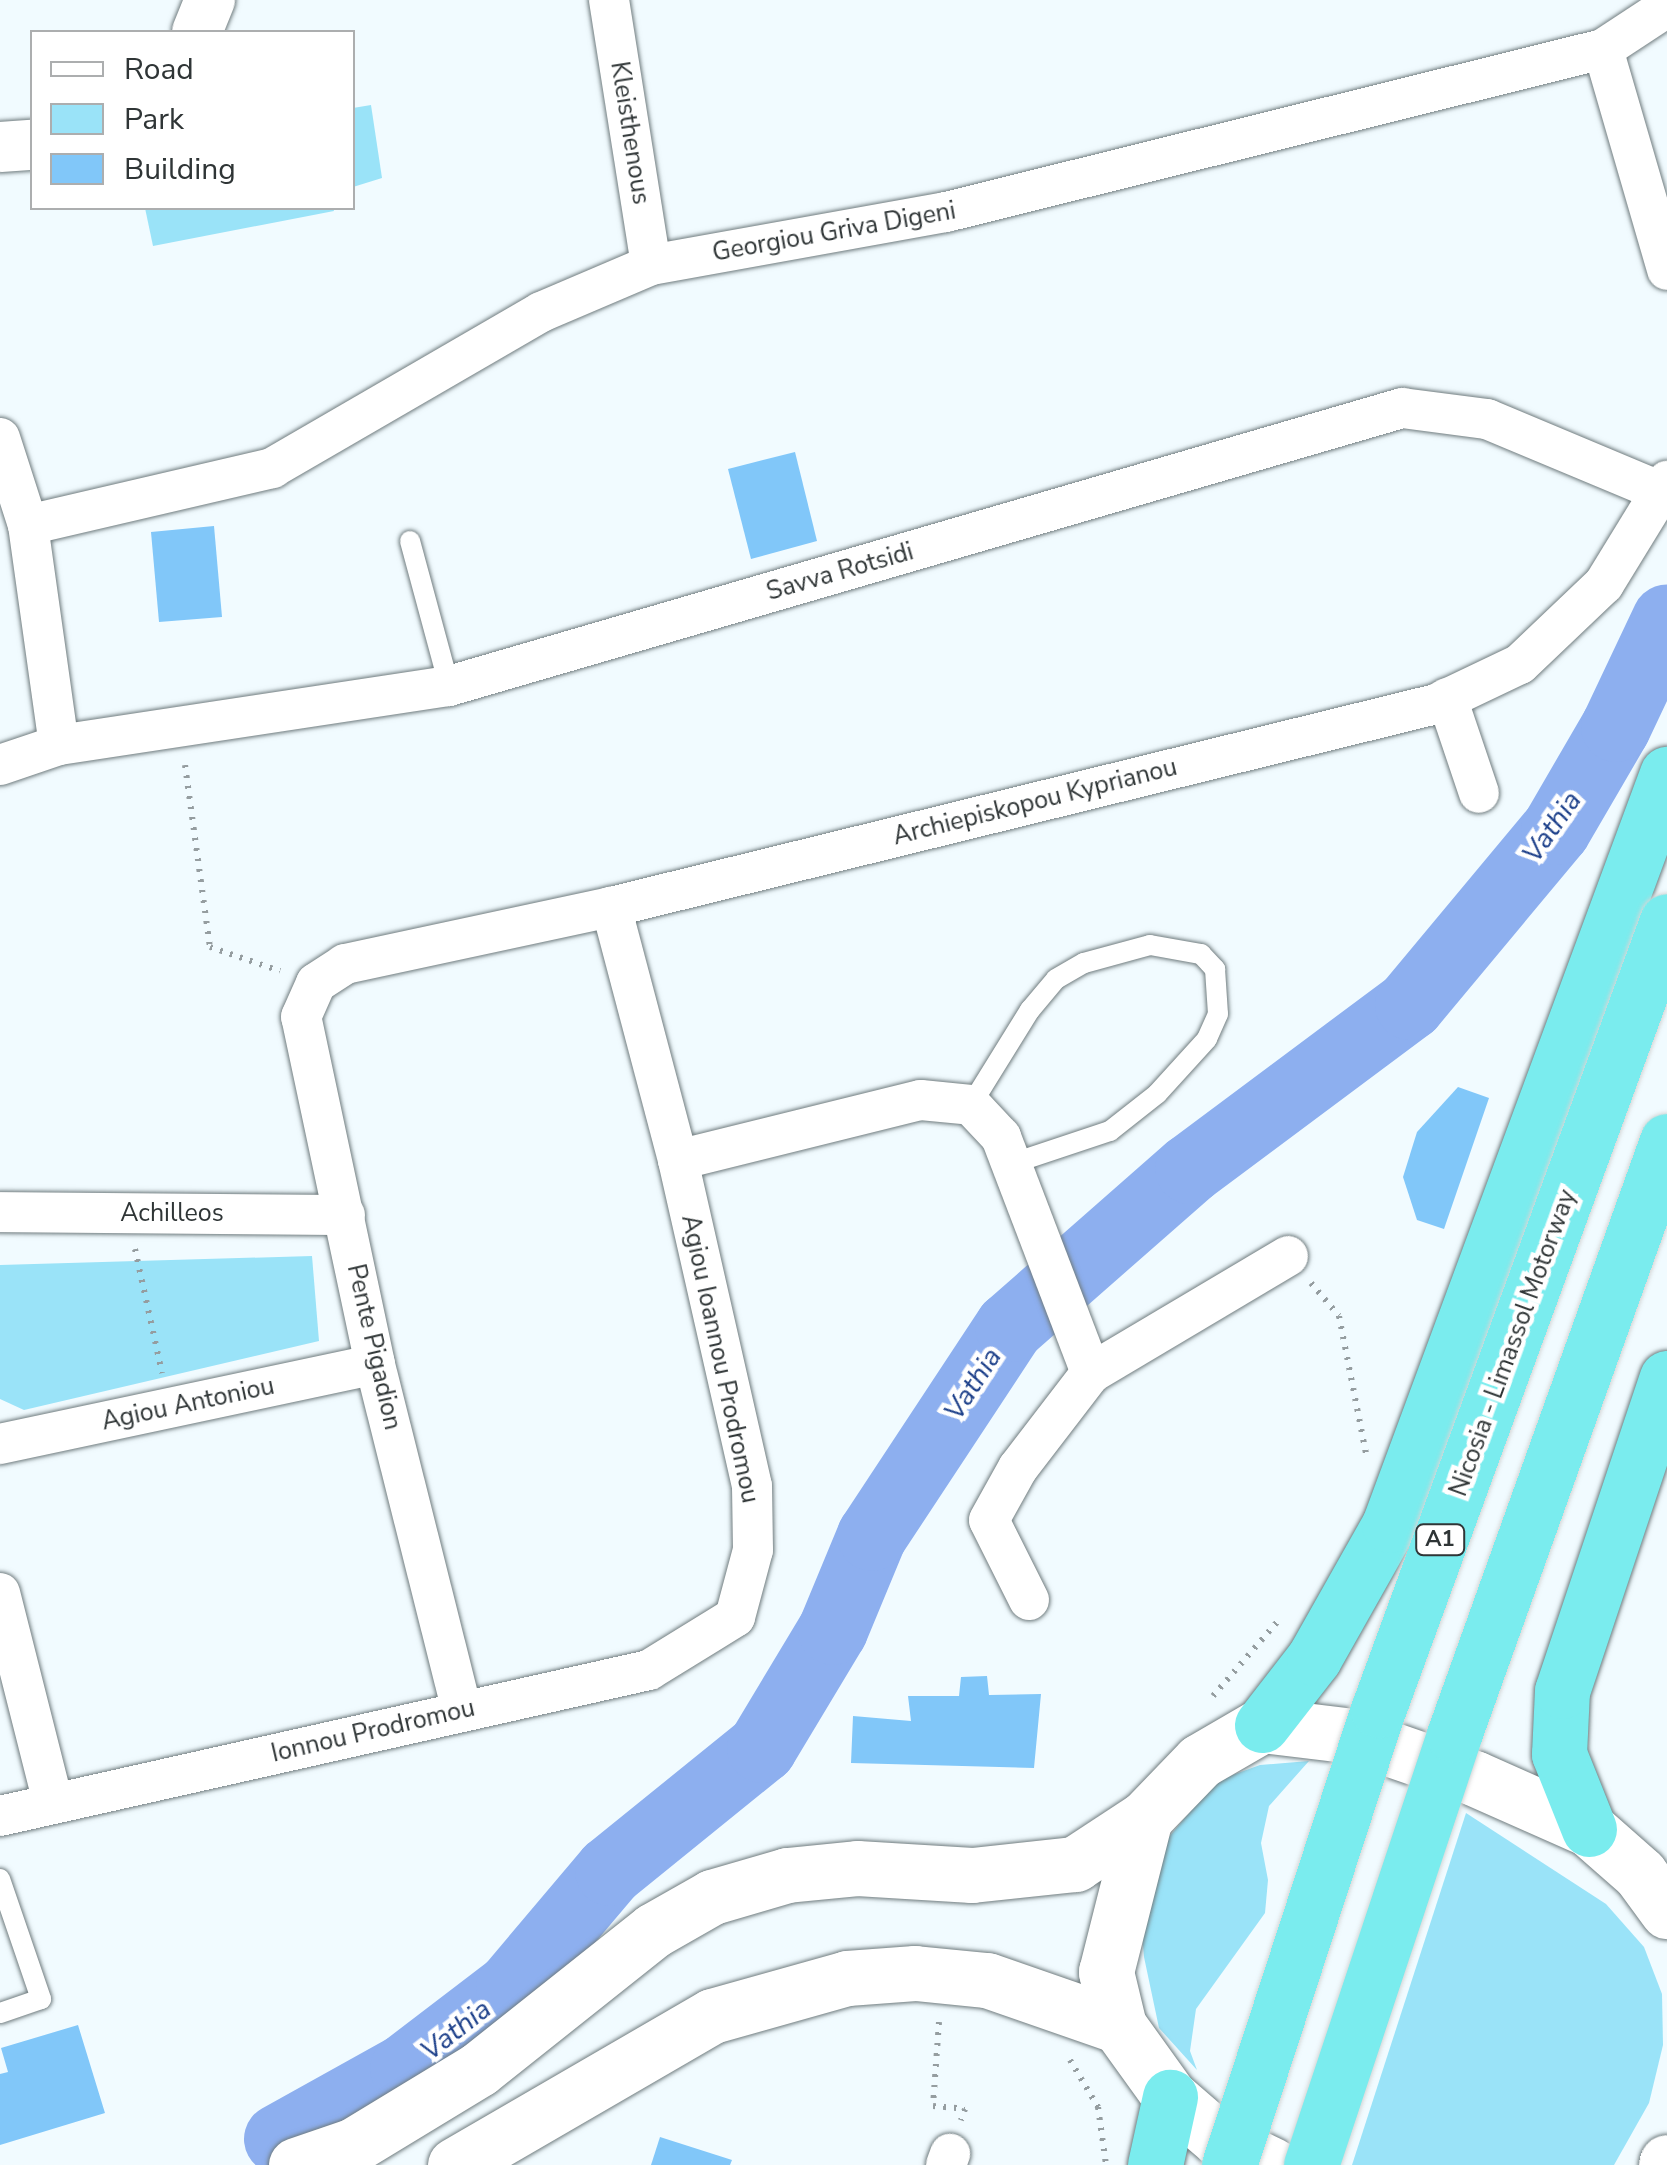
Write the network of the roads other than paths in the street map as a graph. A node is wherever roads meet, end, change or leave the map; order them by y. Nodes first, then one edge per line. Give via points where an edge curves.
1 (210, 0) edge
2 (608, 0) edge
3 (1667, 7) edge
4 (198, 30) edge
5 (1604, 49) junction
6 (30, 145) edge
7 (0, 147) edge
8 (651, 266) junction
9 (1667, 270) edge
10 (0, 438) edge
11 (1666, 487) edge
12 (28, 525) junction
13 (410, 541) dead end
14 (449, 686) junction
15 (1448, 698) junction
16 (59, 745) junction
17 (0, 765) edge
18 (1667, 774) edge
19 (1479, 794) dead end
20 (612, 907) junction
21 (1667, 920) edge
22 (316, 983) joint
23 (970, 1105) junction
24 (1667, 1141) edge
25 (678, 1160) junction
26 (1011, 1164) junction
27 (0, 1212) edge
28 (345, 1214) junction
29 (1288, 1256) road end
30 (375, 1364) junction
31 (1091, 1372) junction
32 (1667, 1378) edge
33 (0, 1444) edge
34 (0, 1593) edge
35 (1030, 1600) dead end
36 (735, 1618) joint
37 (462, 1711) junction
38 (1262, 1725) junction
39 (53, 1803) junction
40 (0, 1816) edge
41 (1144, 1818) junction
42 (1589, 1829) junction
43 (0, 1879) edge
44 (1658, 1888) edge
45 (0, 2013) edge
46 (1119, 2026) junction
47 (1170, 2097) junction
48 (296, 2165) edge
49 (455, 2165) edge
50 (1155, 2165) edge
51 (1229, 2165) edge
52 (1272, 2165) edge
53 (1310, 2165) edge

1 - 4 street
2 - 8 street, Kleisthenous
3 - 5 street, Georgiou Griva Digeni
5 - 8 street, Georgiou Griva Digeni via 946,212
5 - 9 street
6 - 7 street
8 - 12 street, Georgiou Griva Digeni via 541,312 272,468
10 - 12 street
11 - 14 street, Savva Rotsidi via 1487,419 1402,408
11 - 15 street, Archiepiskopou Kyprianou via 1604,584 1520,664
12 - 16 street
13 - 14 lane
14 - 16 street, Savva Rotsidi
15 - 19 street
15 - 20 street, Archiepiskopou Kyprianou
16 - 17 street, Savva Rotsidi
18 - 38 highway via 1389,1525 1314,1658
20 - 22 street, Archiepiskopou Kyprianou via 345,964
20 - 25 street, Agiou Ioannou Prodromou
21 - 51 highway, Nicosia - Limassol Motorway / A1, bridge via 1378,1710
22 - 28 street, Pente Pigadion via 302,1017
23 - 25 street via 921,1100
23 - 26 street via 1001,1137
23 - 26 lane via 1030,1010 1074,968 1150,945 1201,954 1215,969 1218,1014 1208,1039 1157,1094 1110,1131
24 - 53 highway, bridge via 1454,1735
25 - 36 street, Agiou Ioannou Prodromou via 752,1486 753,1550
26 - 31 street
27 - 28 street, Achilleos
28 - 30 street, Pente Pigadion
29 - 31 street
30 - 33 street, Agiou Antoniou
30 - 37 street, Pente Pigadion
31 - 35 street via 1018,1468 990,1520
32 - 42 highway via 1562,1691 1559,1754
34 - 39 street
36 - 37 street, Ionnou Prodromou via 648,1670
37 - 39 street, Ionnou Prodromou
38 - 41 main road via 1200,1761
38 - 42 main road via 1353,1736 1474,1778
39 - 40 street, Ionnou Prodromou
41 - 46 main road via 1106,1972
41 - 48 main road via 1074,1864 972,1876 857,1868 804,1873 712,1897 654,1930 479,2069 354,2145
42 - 44 main road
43 - 45 lane via 41,1999
46 - 47 main road
46 - 49 main road via 988,1980 915,1973 847,1978 712,2016
47 - 50 highway
47 - 52 main road via 1220,2140

